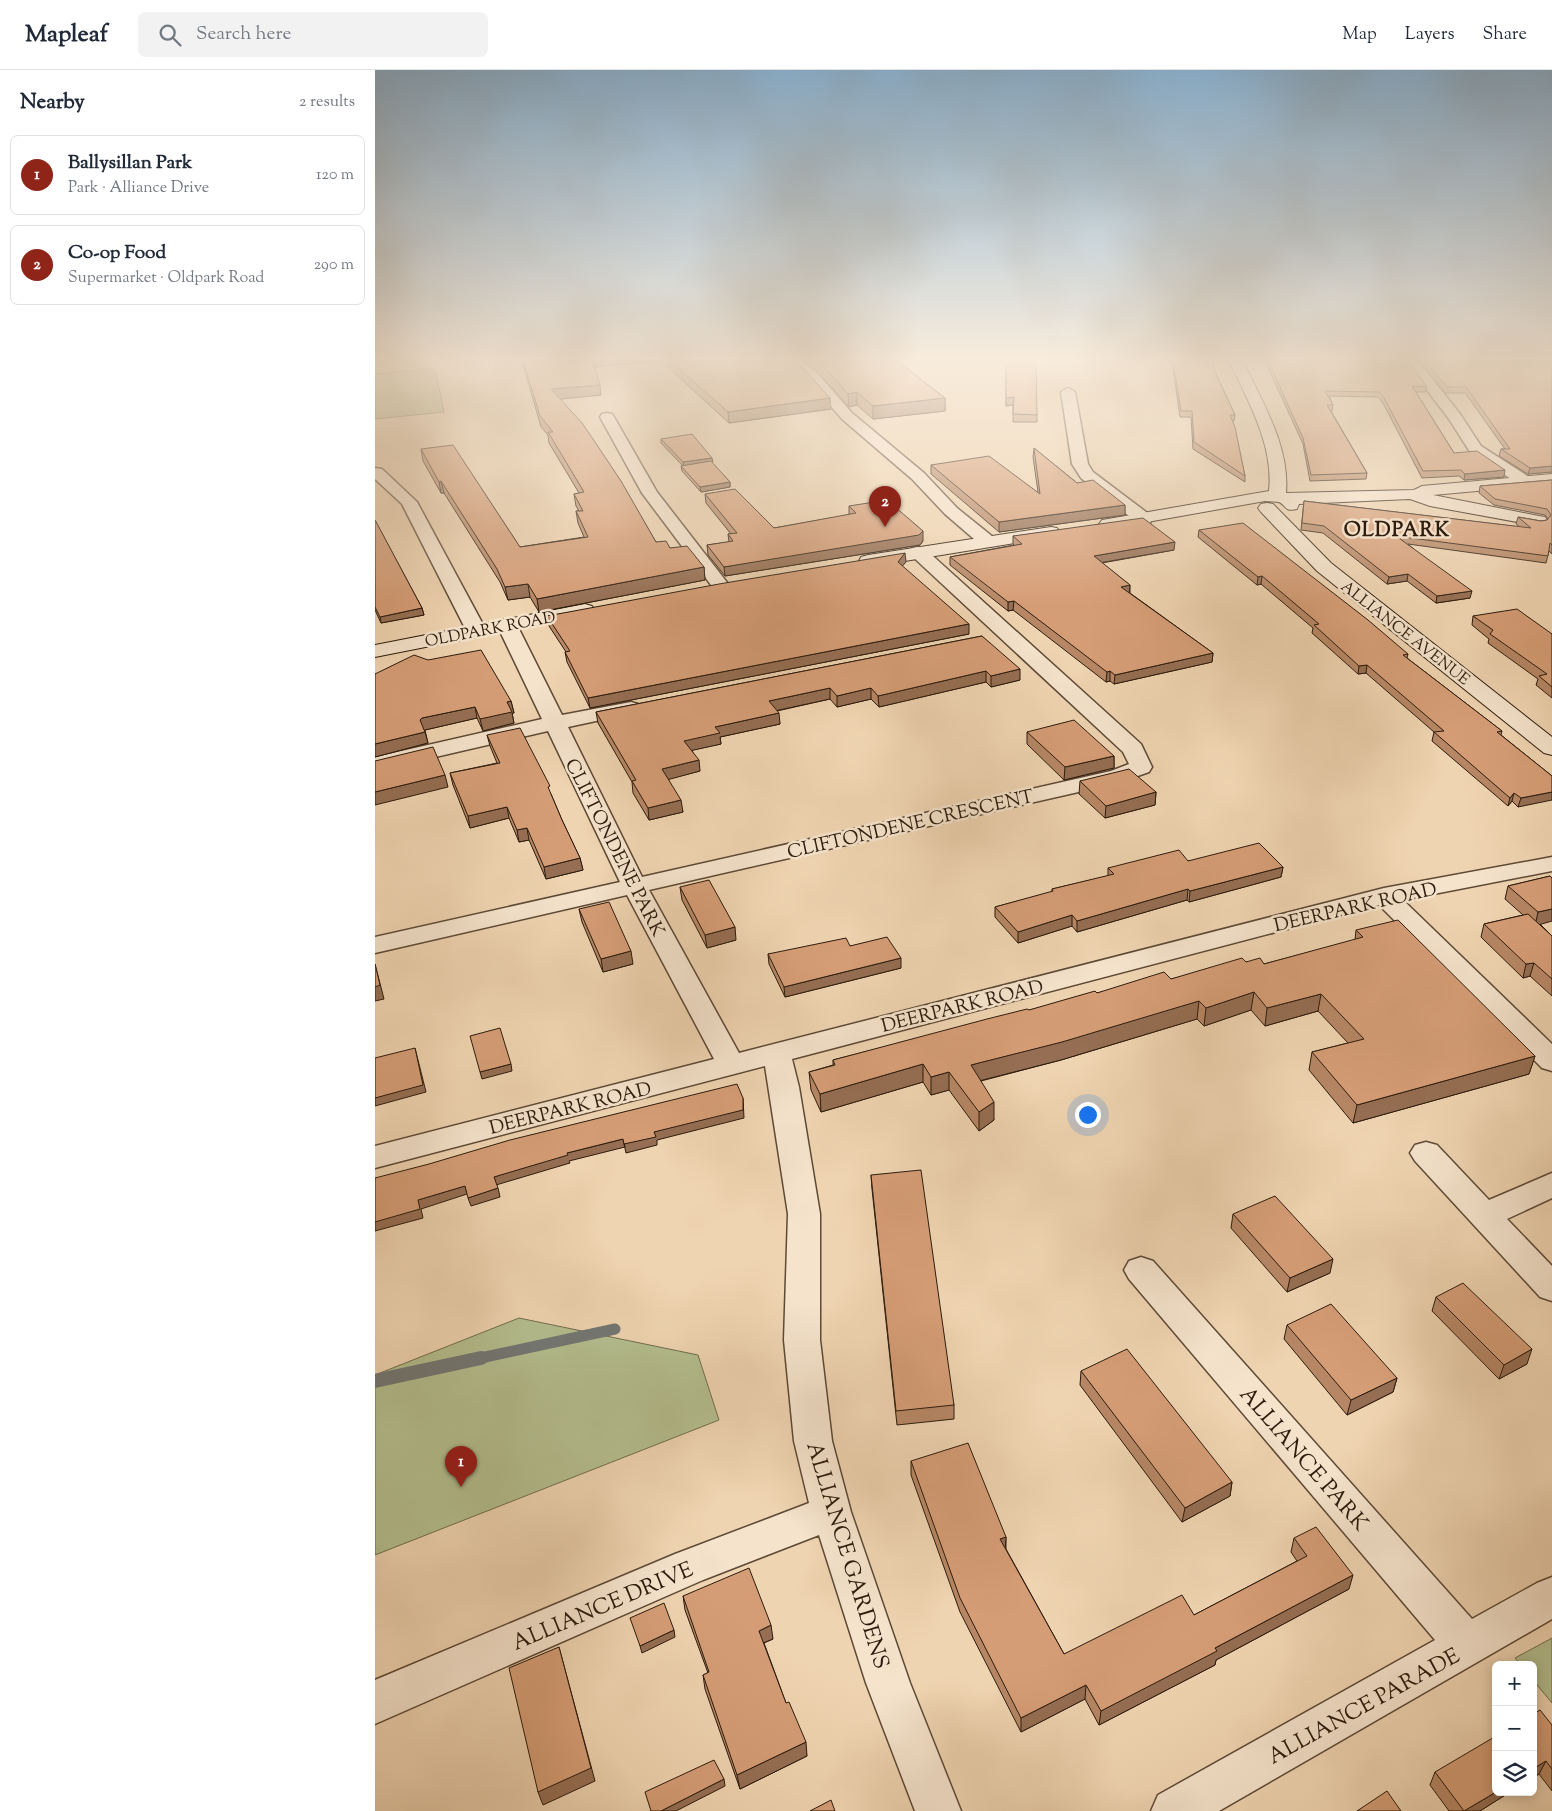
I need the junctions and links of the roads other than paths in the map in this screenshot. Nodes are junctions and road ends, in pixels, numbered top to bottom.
1 (621, 442) edge
2 (878, 442) edge
3 (1076, 442) edge
4 (1269, 442) edge
5 (1471, 442) edge
6 (377, 472) dead end
7 (1552, 479) edge
8 (1526, 482) junction
9 (1411, 500) junction
10 (1273, 502) junction
11 (1144, 519) junction
12 (1545, 522) edge
13 (1086, 527) edge
14 (1067, 529) edge
15 (987, 541) junction
16 (918, 552) junction
17 (852, 563) edge
18 (739, 582) edge
19 (721, 585) junction
20 (701, 588) edge
21 (604, 606) edge
22 (507, 625) junction
23 (476, 630) junction
24 (375, 650) edge
25 (648, 704) edge
26 (554, 723) junction
27 (1552, 748) edge
28 (375, 764) edge
29 (1552, 864) edge
30 (635, 887) junction
31 (1384, 896) junction
32 (375, 945) edge
33 (776, 1053) junction
34 (1552, 1061) edge
35 (732, 1066) junction
36 (1427, 1153) dead end
37 (375, 1157) edge
38 (1552, 1185) edge
39 (1484, 1216) junction
40 (1141, 1270) dead end
41 (1552, 1288) edge
42 (831, 1512) junction
43 (1552, 1597) edge
44 (1468, 1646) junction
45 (375, 1702) edge
46 (938, 1811) edge
47 (1173, 1811) edge

1 - 19 street
2 - 15 street
3 - 11 street
4 - 10 street
5 - 8 street
6 - 23 street
7 - 8 street
8 - 9 street
9 - 10 street
9 - 12 street
10 - 11 street
10 - 27 street, ALLIANCE AVENUE
11 - 13 street
14 - 15 street
15 - 16 street
16 - 17 street
16 - 30 street, CLIFTONDENE CRESCENT
18 - 19 street
19 - 20 street
21 - 22 street, OLDPARK ROAD
22 - 23 street, OLDPARK ROAD
22 - 26 street, CLIFTONDENE PARK
23 - 24 street, OLDPARK ROAD
25 - 26 street
26 - 28 street
26 - 30 street, CLIFTONDENE PARK
29 - 31 street, DEERPARK ROAD
30 - 32 street, CLIFTONDENE CRESCENT
30 - 35 street, CLIFTONDENE PARK
31 - 33 street, DEERPARK ROAD
31 - 34 street
33 - 35 street, DEERPARK ROAD
33 - 42 street, ALLIANCE GARDENS
35 - 37 street, DEERPARK ROAD
36 - 39 street
38 - 39 street
39 - 41 street
40 - 44 street, ALLIANCE PARK
42 - 45 street, ALLIANCE DRIVE
42 - 46 street, ALLIANCE GARDENS
43 - 44 street, ALLIANCE PARADE
44 - 47 street, ALLIANCE PARADE

